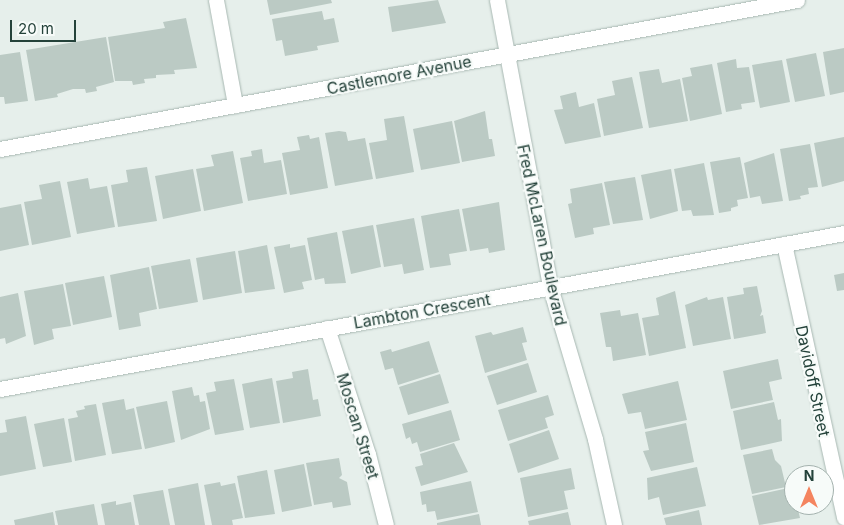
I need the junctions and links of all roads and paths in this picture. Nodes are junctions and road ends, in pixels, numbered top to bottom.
1 (216, 0) edge
2 (497, 0) edge
3 (798, 0) edge
4 (760, 3) edge
5 (507, 55) junction
6 (235, 105) junction
7 (0, 150) edge
8 (844, 232) edge
9 (784, 244) junction
10 (550, 288) junction
11 (327, 328) junction
12 (0, 389) edge
13 (844, 518) edge
14 (386, 525) edge
15 (614, 525) edge

1 - 6 street
2 - 5 street, Fred McLaren Boulevard
3 - 4 street, Castlemore Avenue
4 - 5 street, Castlemore Avenue
5 - 6 street, Castlemore Avenue
5 - 10 street, Fred McLaren Boulevard
6 - 7 street, Castlemore Avenue
8 - 9 street, Lambton Crescent
9 - 10 street, Lambton Crescent
9 - 13 street, Davidoff Street
10 - 11 street, Lambton Crescent
10 - 15 street, Fred McLaren Boulevard
11 - 12 street, Lambton Crescent
11 - 14 street, Moscan Street

